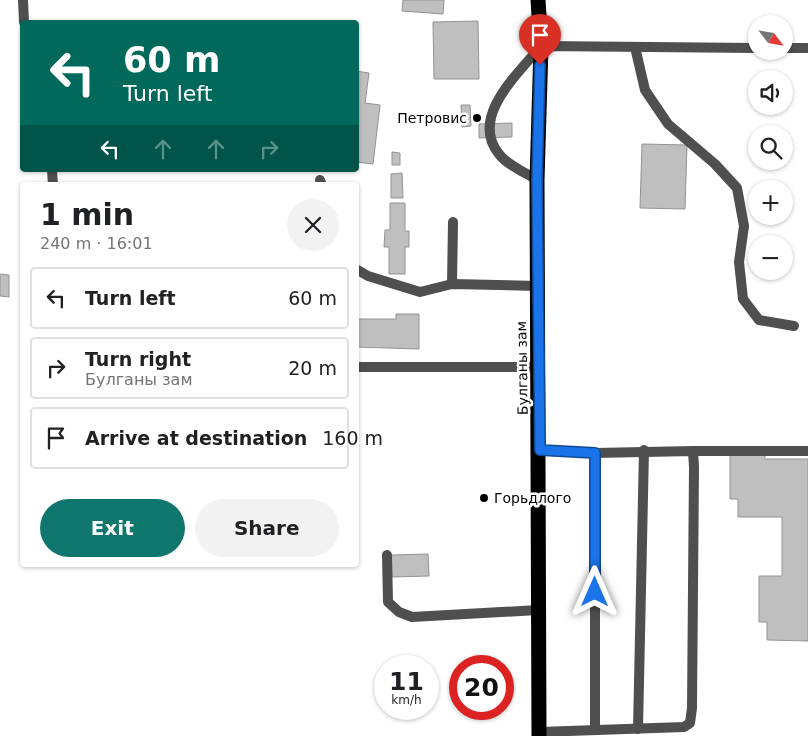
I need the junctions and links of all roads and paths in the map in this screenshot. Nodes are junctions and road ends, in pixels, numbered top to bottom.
1 (23, 0) edge
2 (538, 0) edge
3 (24, 20) edge
4 (541, 46) junction
5 (635, 47) junction
6 (748, 48) edge
7 (793, 48) edge
8 (808, 48) edge
9 (537, 180) junction
10 (453, 222) dead end
11 (359, 270) edge
12 (452, 284) junction
13 (538, 286) junction
14 (794, 326) dead end
15 (359, 367) edge
16 (538, 367) junction
17 (540, 450) junction
18 (644, 450) junction
19 (693, 451) junction
20 (808, 451) edge
21 (595, 453) junction
22 (387, 555) dead end
23 (538, 610) junction
24 (638, 729) junction
25 (595, 730) junction
26 (539, 734) edge

1 - 3 lane
2 - 4 highway, Булганы зам
4 - 5 lane
4 - 9 highway, Булганы зам
4 - 9 lane
5 - 6 lane
5 - 14 lane
7 - 8 lane
9 - 13 highway, Булганы зам
10 - 12 lane
11 - 12 lane
12 - 13 lane
13 - 16 highway, Булганы зам
15 - 16 lane
16 - 17 highway, Булганы зам
17 - 21 lane
17 - 23 highway, Булганы зам
18 - 19 lane
18 - 21 lane
18 - 24 lane
19 - 20 lane
19 - 24 lane
21 - 25 lane
22 - 23 lane
23 - 26 highway, Булганы зам
24 - 25 lane
25 - 26 lane

